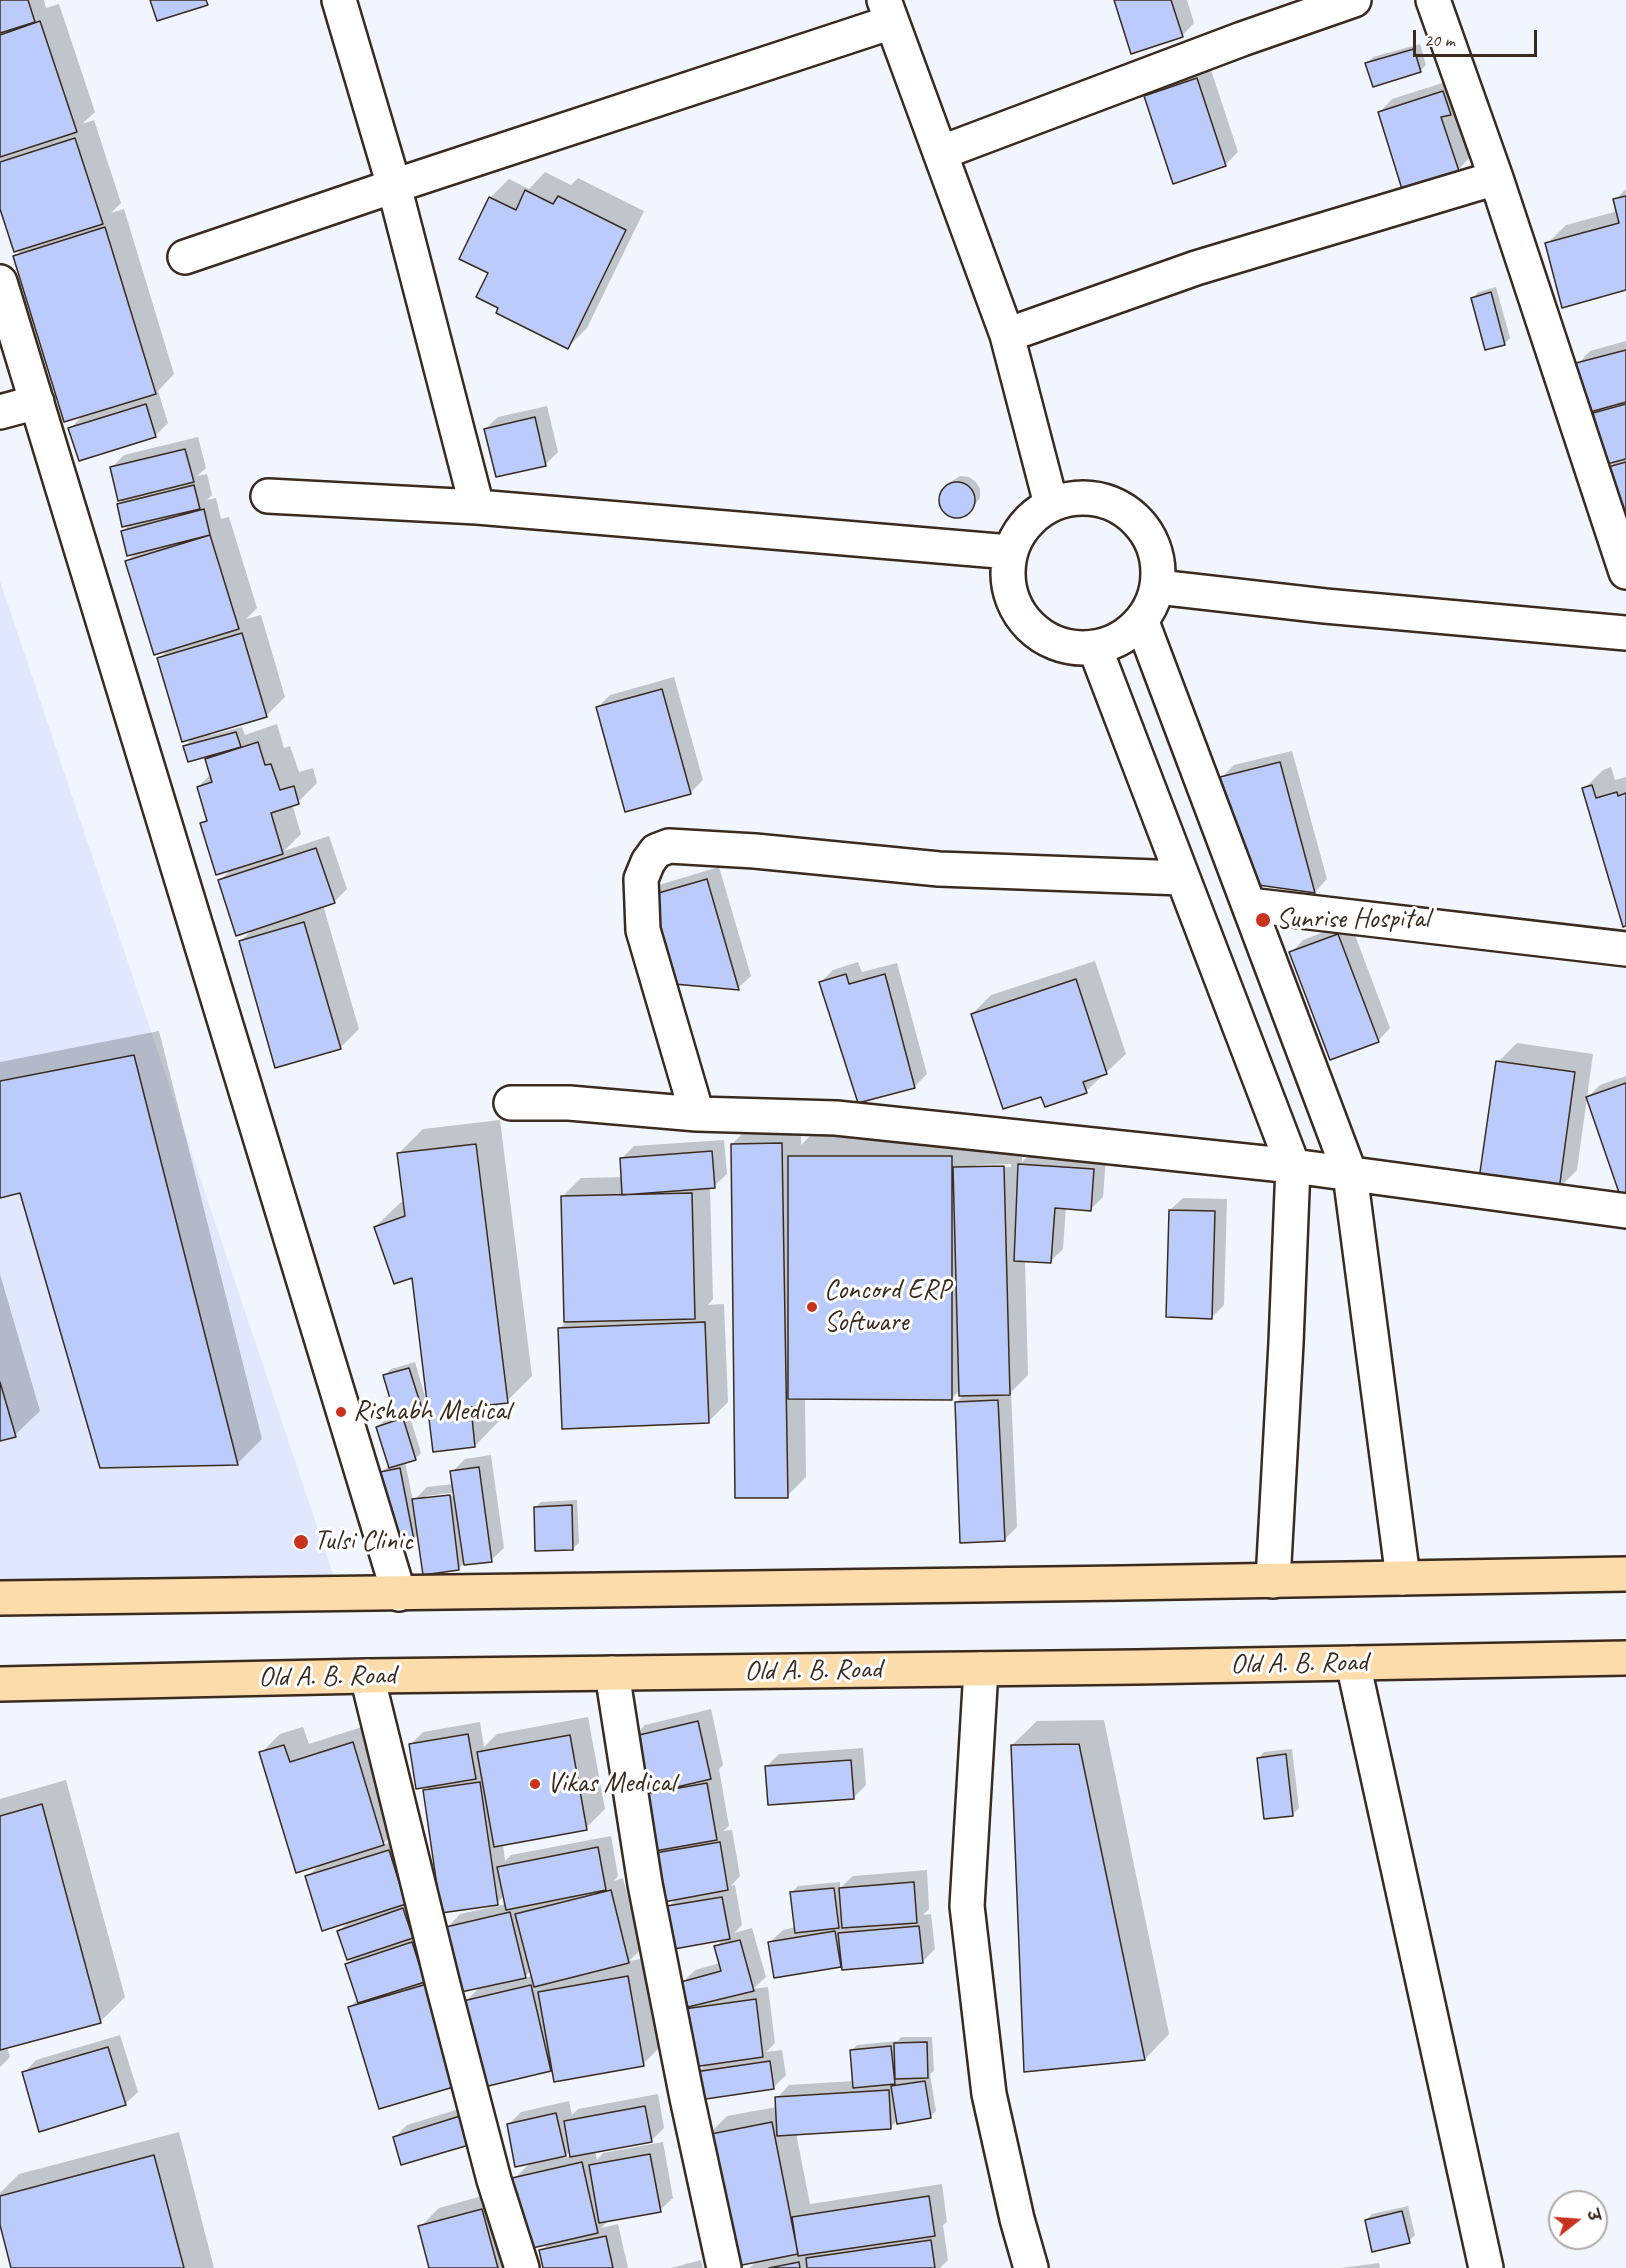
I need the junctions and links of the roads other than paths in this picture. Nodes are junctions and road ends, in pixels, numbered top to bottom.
1 (339, 0) edge
2 (1354, 0) edge
3 (1432, 0) edge
4 (888, 11) edge
5 (940, 153) junction
6 (1496, 178) junction
7 (394, 186) junction
8 (184, 257) dead end
9 (0, 282) edge
10 (1007, 335) junction
11 (37, 402) junction
12 (0, 412) edge
13 (267, 496) dead end
14 (1051, 504) junction
15 (477, 507) junction
16 (1010, 552) junction
17 (1626, 572) edge
18 (1158, 587) junction
19 (1142, 622) junction
20 (1626, 633) edge
21 (1095, 648) junction
22 (1182, 878) junction
23 (1249, 906) junction
24 (1626, 949) edge
25 (511, 1103) dead end
26 (697, 1114) junction
27 (1293, 1166) junction
28 (1350, 1174) junction
29 (1626, 1211) edge
30 (1626, 1574) edge
31 (1403, 1578) junction
32 (1273, 1581) junction
33 (399, 1594) junction
34 (0, 1598) edge
35 (1626, 1658) edge
36 (1353, 1663) junction
37 (981, 1669) junction
38 (612, 1673) junction
39 (367, 1676) junction
40 (0, 1684) edge
41 (522, 2268) edge
42 (724, 2268) edge
43 (1031, 2268) edge
44 (1486, 2268) edge

1 - 7 street
2 - 5 street
3 - 6 street
4 - 5 street
4 - 7 street
5 - 10 street
6 - 10 street
6 - 17 street
7 - 8 street
7 - 15 street
9 - 11 street
10 - 14 street
11 - 12 street
11 - 33 street
13 - 15 street
14 - 16 street
14 - 18 street
15 - 16 street
16 - 21 street
18 - 19 street
18 - 20 street
19 - 21 street
19 - 23 street
21 - 22 street
22 - 26 street
22 - 27 street
23 - 24 street
23 - 28 street
25 - 26 street
26 - 27 street
27 - 28 street
27 - 32 street
28 - 29 street
28 - 31 street
30 - 31 main road
31 - 32 main road
32 - 33 main road
33 - 34 main road
35 - 36 main road, Old A. B. Road
36 - 37 main road, Old A. B. Road
36 - 44 street
37 - 38 main road, Old A. B. Road
37 - 43 street
38 - 39 main road, Old A. B. Road
38 - 42 street
39 - 40 main road, Old A. B. Road
39 - 41 street

